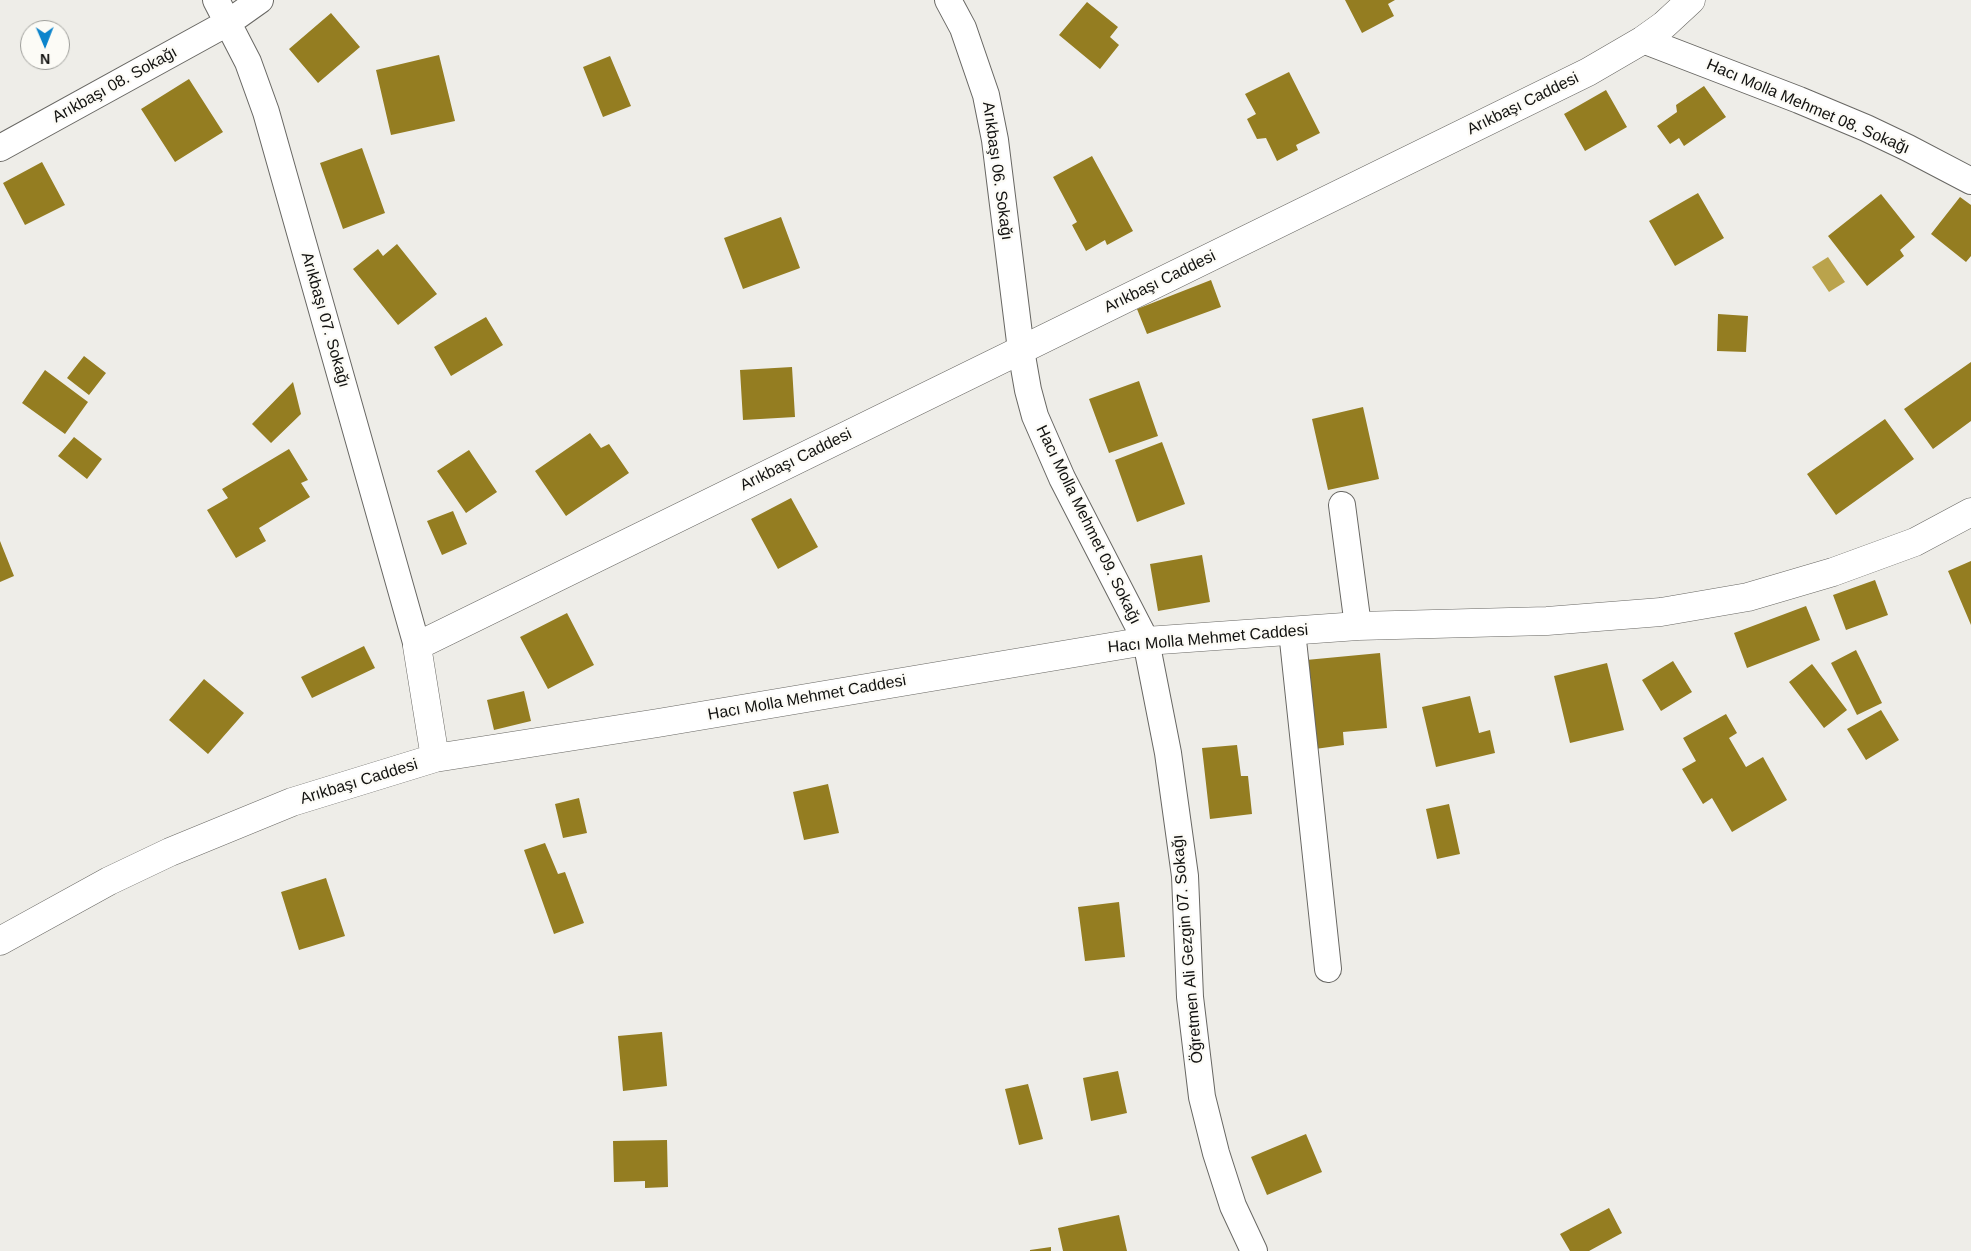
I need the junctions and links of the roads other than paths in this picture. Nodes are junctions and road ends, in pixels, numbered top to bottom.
1 (216, 0) edge
2 (260, 0) edge
3 (948, 0) edge
4 (1691, 0) edge
5 (229, 22) junction
6 (1643, 40) junction
7 (0, 148) edge
8 (1971, 181) edge
9 (1021, 350) junction
10 (1342, 505) dead end
11 (1971, 512) edge
12 (1358, 626) junction
13 (1292, 630) junction
14 (1146, 641) junction
15 (417, 646) junction
16 (435, 758) junction
17 (0, 941) edge
18 (1328, 969) dead end
19 (1254, 1251) edge

1 - 5 street, Arıkbaşı 07. Sokağı
2 - 5 street
3 - 9 street, Arıkbaşı 06. Sokağı
4 - 6 street, Arıkbaşı Caddesi
5 - 7 street, Arıkbaşı 08. Sokağı
5 - 15 street, Arıkbaşı 07. Sokağı
6 - 8 street, Hacı Molla Mehmet 08. Sokağı
6 - 9 street, Arıkbaşı Caddesi
9 - 14 street, Hacı Molla Mehmet 09. Sokağı
9 - 15 street, Arıkbaşı Caddesi
10 - 12 street
11 - 12 street, Hacı Molla Mehmet Caddesi
12 - 13 street, Hacı Molla Mehmet Caddesi
13 - 14 street, Hacı Molla Mehmet Caddesi
13 - 18 street
14 - 16 street, Hacı Molla Mehmet Caddesi
14 - 19 street, Öğretmen Ali Gezgin 07. Sokağı
15 - 16 street, Arıkbaşı Caddesi
16 - 17 street, Arıkbaşı Caddesi

